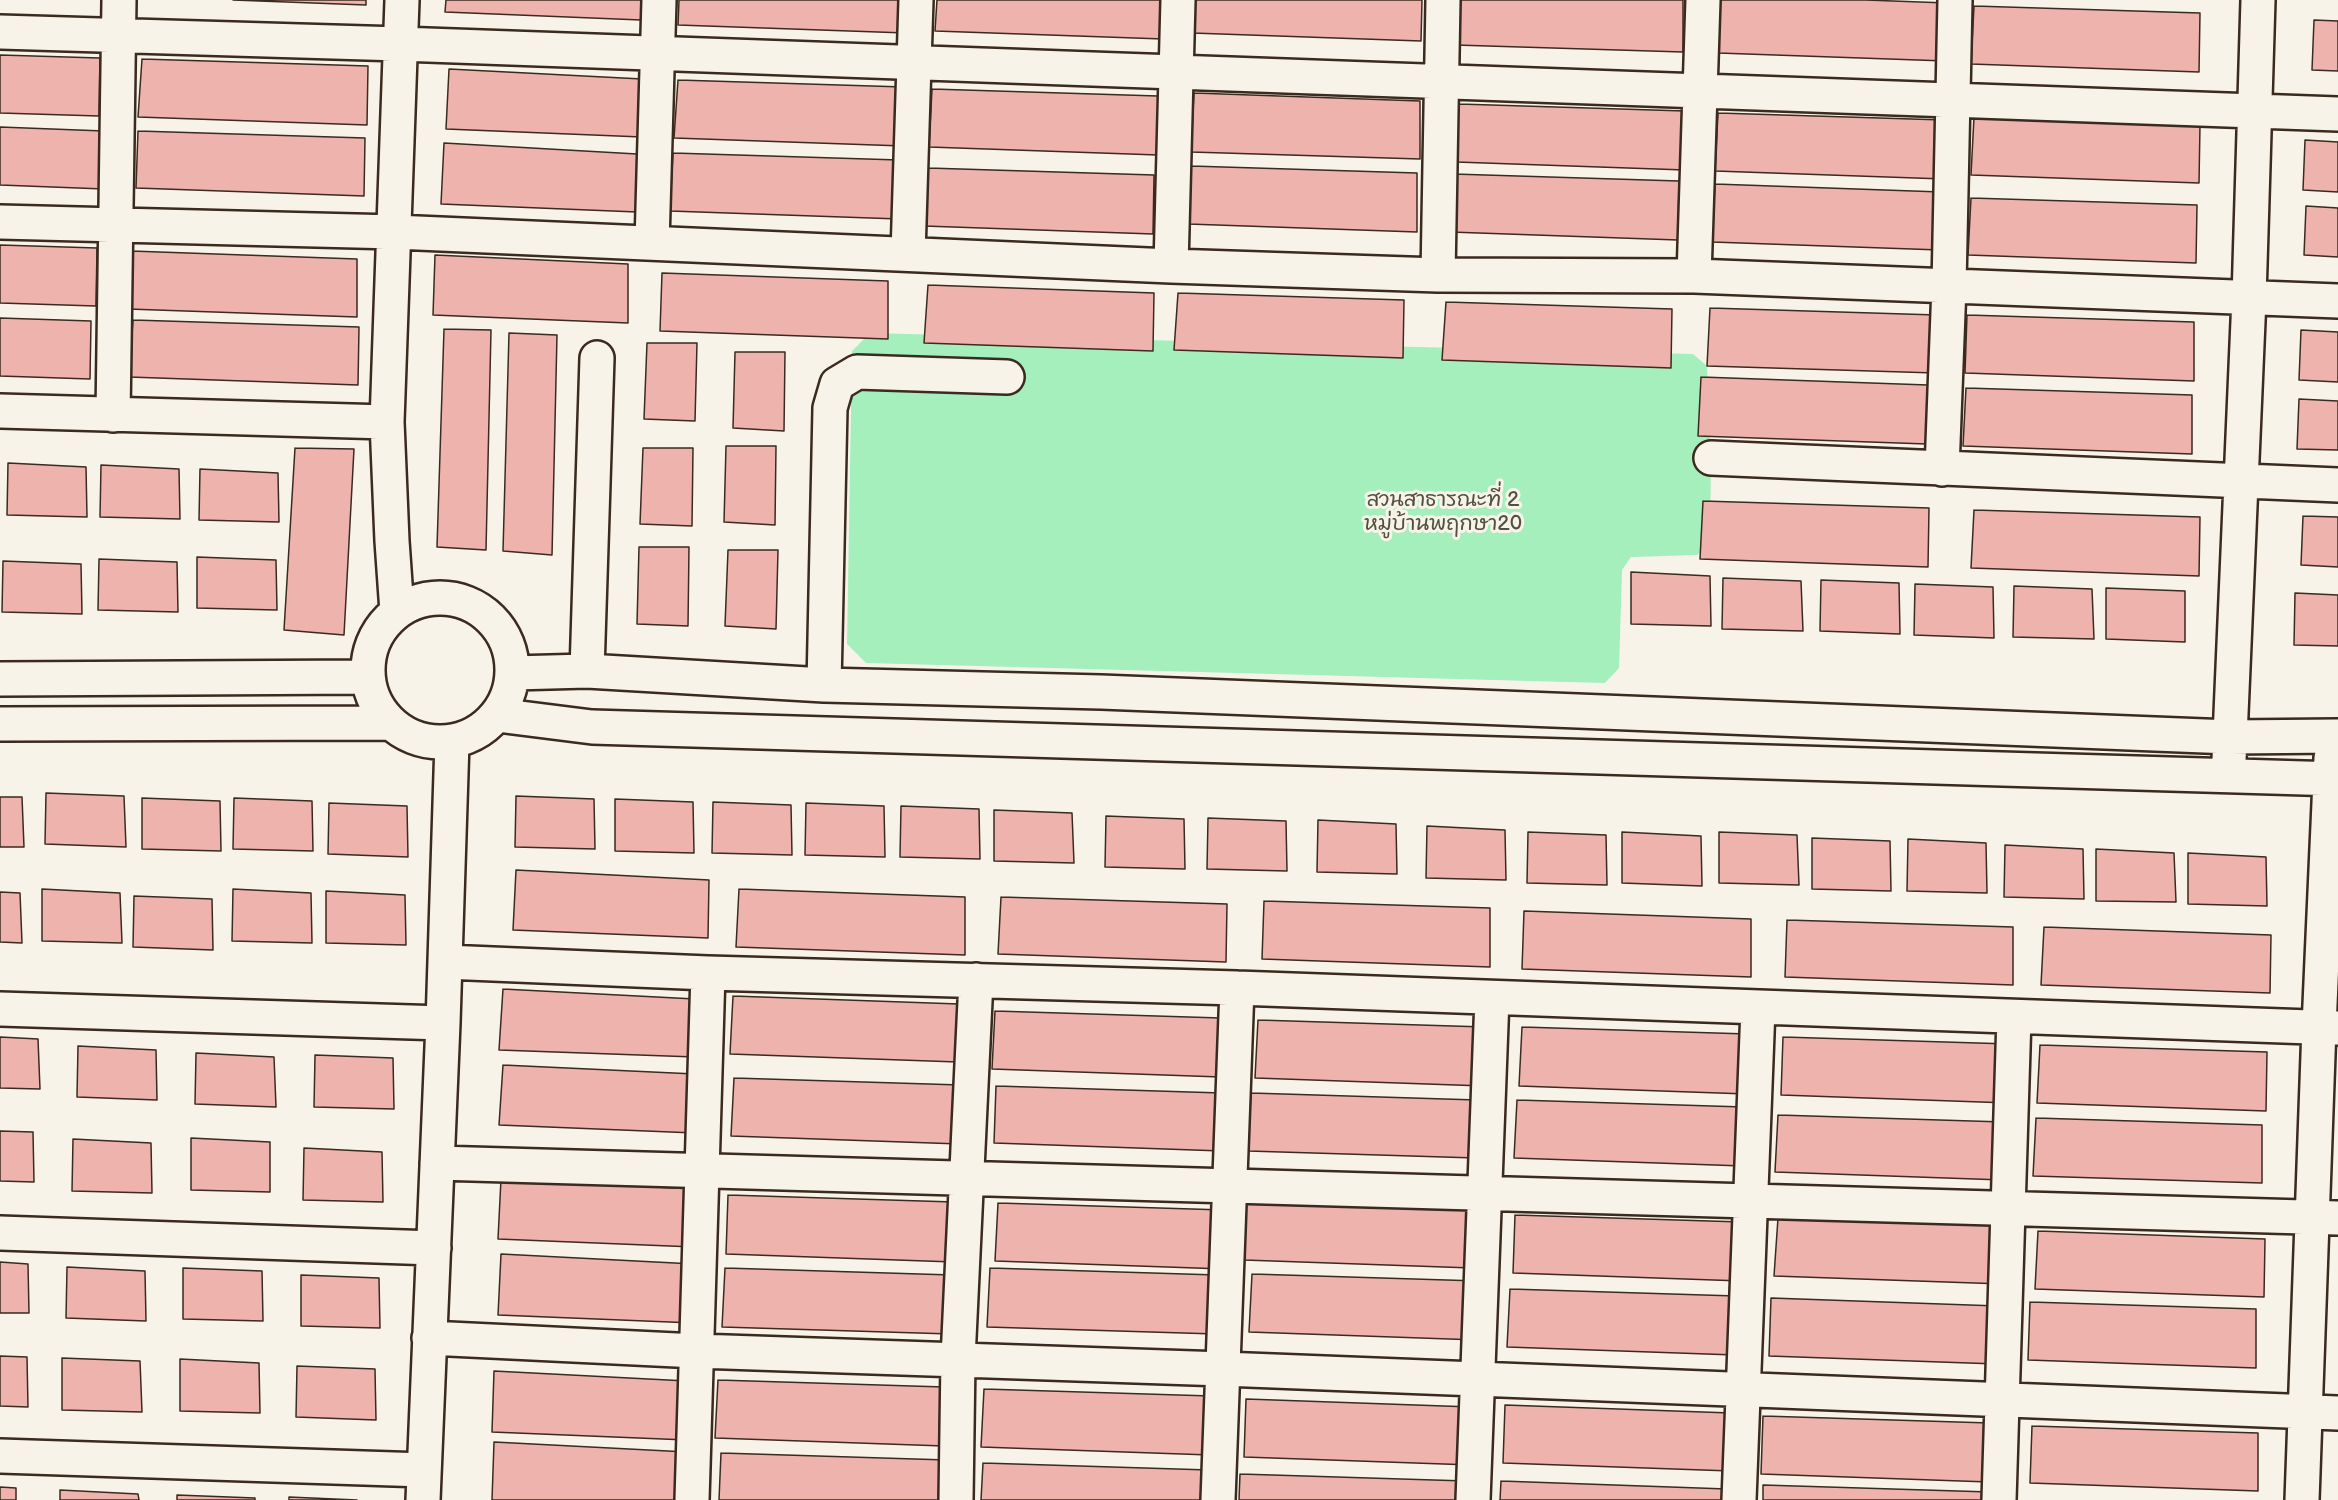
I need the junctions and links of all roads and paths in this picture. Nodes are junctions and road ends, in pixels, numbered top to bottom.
1 (119, 0) edge
2 (402, 0) edge
3 (659, 0) edge
4 (916, 0) edge
5 (1178, 0) edge
6 (1443, 0) edge
7 (1703, 0) edge
8 (1955, 0) edge
9 (2258, 0) edge
10 (0, 32) edge
11 (117, 35) junction
12 (400, 44) junction
13 (657, 54) junction
14 (913, 63) junction
15 (1176, 73) junction
16 (1440, 82) junction
17 (1701, 91) junction
18 (1954, 100) junction
19 (2255, 111) junction
20 (2338, 114) edge
21 (0, 222) edge
22 (117, 226) junction
23 (395, 232) junction
24 (652, 243) junction
25 (908, 254) junction
26 (1171, 266) junction
27 (1438, 275) junction
28 (1694, 276) junction
29 (1949, 286) junction
30 (2249, 298) junction
31 (2338, 301) edge
32 (597, 358) dead end
33 (1007, 377) dead end
34 (0, 411) edge
35 (113, 416) junction
36 (387, 422) junction
37 (1711, 458) dead end
38 (1942, 469) junction
39 (2242, 480) junction
40 (2338, 484) edge
41 (397, 612) junction
42 (586, 671) junction
43 (513, 673) junction
44 (367, 677) junction
45 (0, 679) edge
46 (824, 685) junction
47 (1101, 692) junction
48 (497, 716) junction
49 (390, 723) junction
50 (0, 724) edge
51 (2335, 736) edge
52 (2230, 737) junction
53 (452, 742) junction
54 (1101, 742) junction
55 (2229, 776) junction
56 (2334, 779) edge
57 (445, 962) junction
58 (708, 973) junction
59 (976, 980) junction
60 (1237, 988) junction
61 (1492, 998) junction
62 (1758, 1008) junction
63 (0, 1009) edge
64 (2014, 1017) junction
65 (443, 1023) junction
66 (2328, 1028) edge
67 (437, 1163) junction
68 (703, 1172) junction
69 (967, 1178) junction
70 (1230, 1185) junction
71 (1485, 1192) junction
72 (1751, 1200) junction
73 (2009, 1208) junction
74 (2325, 1217) edge
75 (0, 1233) edge
76 (434, 1248) junction
77 (429, 1338) junction
78 (697, 1351) junction
79 (958, 1359) junction
80 (1223, 1369) junction
81 (1478, 1378) junction
82 (1743, 1390) junction
83 (2003, 1399) junction
84 (2305, 1411) junction
85 (2338, 1413) edge
86 (0, 1456) edge
87 (424, 1485) edge
88 (692, 1500) edge
89 (957, 1500) edge
90 (1218, 1500) edge
91 (1473, 1500) edge
92 (1739, 1500) edge
93 (1999, 1500) edge
94 (2302, 1500) edge

1 - 11 street
2 - 12 street
3 - 13 street
4 - 14 street
5 - 15 street
6 - 16 street
7 - 17 street
8 - 18 street
9 - 19 street
10 - 11 street
11 - 12 street
11 - 22 street
12 - 13 street
12 - 23 street
13 - 14 street
13 - 24 street
14 - 15 street
14 - 25 street
15 - 16 street
15 - 26 street
16 - 17 street
16 - 27 street
17 - 18 street
17 - 28 street
18 - 19 street
18 - 29 street
19 - 20 street
19 - 30 street
21 - 22 street
22 - 23 street
22 - 35 street
23 - 24 street
23 - 36 street
24 - 25 street
25 - 26 street
26 - 27 street
27 - 28 street
28 - 29 street
29 - 30 street
29 - 38 street
30 - 31 street
30 - 39 street
32 - 42 street
33 - 46 street
34 - 35 street
35 - 36 street
36 - 41 street
37 - 38 street
38 - 39 street
39 - 40 street
39 - 52 street
41 - 43 street
41 - 44 street
42 - 43 street
42 - 46 street
43 - 48 street
44 - 45 street
44 - 49 street
46 - 47 street
47 - 52 street
47 - 54 street
48 - 53 street
48 - 54 street
49 - 50 street
49 - 53 street
51 - 52 street
51 - 56 street
52 - 55 street
53 - 57 street
54 - 55 street
55 - 56 street
56 - 66 street
57 - 58 street
57 - 65 street
58 - 59 street
58 - 68 street
59 - 60 street
59 - 69 street
60 - 61 street
60 - 70 street
61 - 62 street
61 - 71 street
62 - 64 street
62 - 72 street
63 - 65 street
64 - 66 street
64 - 73 street
65 - 67 street
66 - 74 street
67 - 68 street
67 - 76 street
68 - 69 street
68 - 78 street
69 - 70 street
69 - 79 street
70 - 71 street
70 - 80 street
71 - 72 street
71 - 81 street
72 - 73 street
72 - 82 street
73 - 74 street
73 - 83 street
74 - 84 street
75 - 76 street
76 - 77 street
77 - 78 street
77 - 87 street
78 - 79 street
78 - 88 street
79 - 80 street
79 - 89 street
80 - 81 street
80 - 90 street
81 - 82 street
81 - 91 street
82 - 83 street
82 - 92 street
83 - 84 street
83 - 93 street
84 - 85 street
84 - 94 street
86 - 87 street

